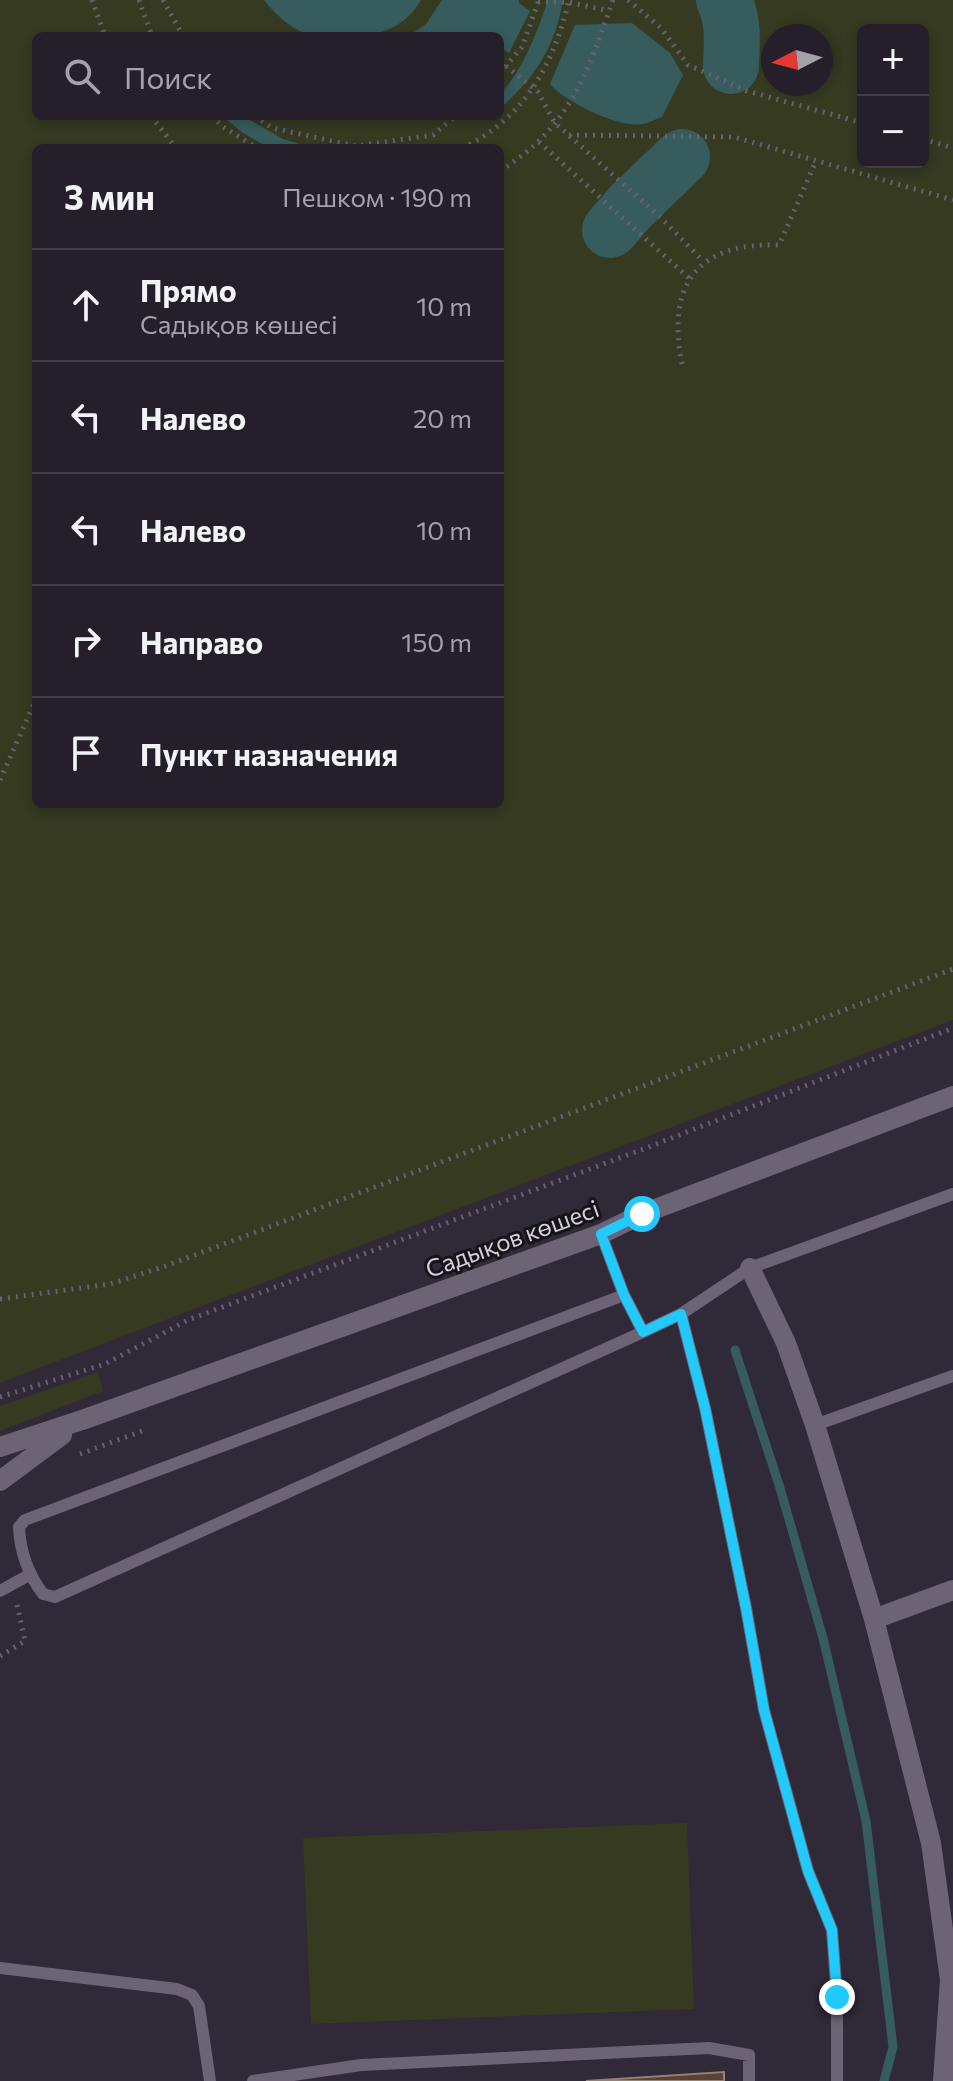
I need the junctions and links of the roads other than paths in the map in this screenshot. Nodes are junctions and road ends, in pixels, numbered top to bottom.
1 (953, 1096) edge
2 (953, 1194) edge
3 (601, 1234) junction
4 (750, 1268) junction
5 (624, 1295) junction
6 (681, 1314) junction
7 (643, 1332) junction
8 (953, 1376) edge
9 (85, 1419) junction
10 (815, 1425) junction
11 (4, 1448) edge
12 (0, 1481) edge
13 (29, 1575) junction
14 (953, 1590) edge
15 (0, 1591) edge
16 (874, 1619) junction
17 (0, 1968) edge
18 (952, 1980) edge
19 (210, 2081) edge
20 (253, 2081) edge
21 (749, 2081) edge
22 (837, 2081) edge
23 (943, 2081) edge

1 - 3 street, Садықов көшесі
2 - 4 lane
3 - 5 lane
3 - 9 street, Садықов көшесі
4 - 6 lane
4 - 10 street
5 - 7 lane
5 - 13 lane
6 - 7 lane
6 - 22 lane
7 - 13 lane
8 - 10 lane
9 - 11 street
9 - 12 street
10 - 16 street
13 - 15 lane
14 - 16 street
16 - 18 street
17 - 19 lane
18 - 23 street
20 - 21 lane

